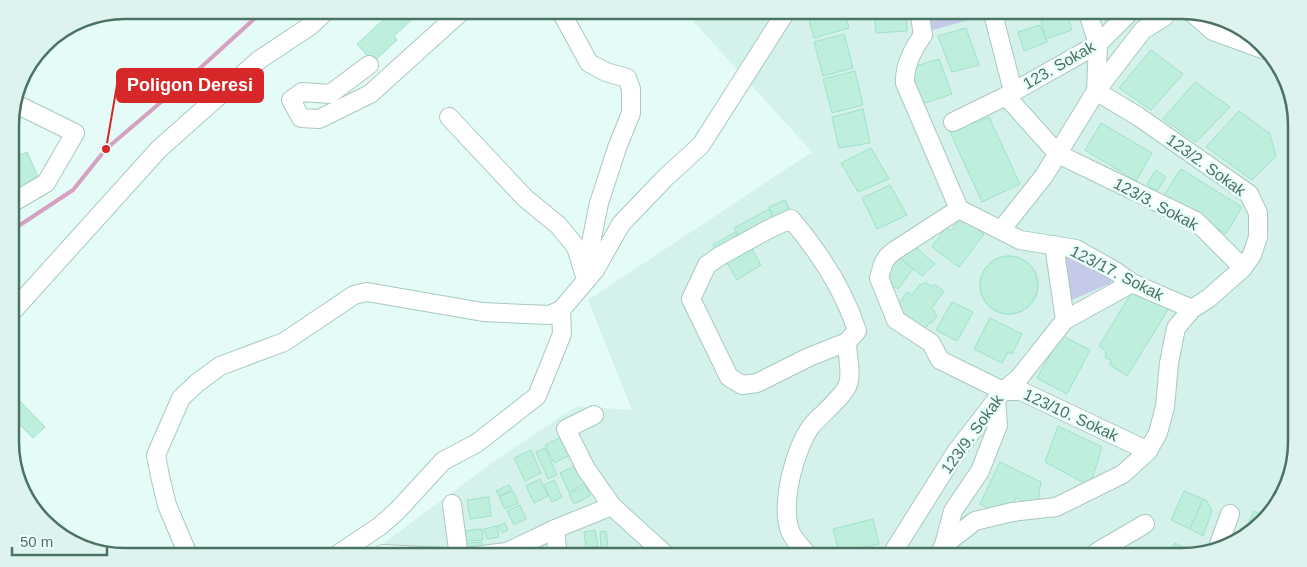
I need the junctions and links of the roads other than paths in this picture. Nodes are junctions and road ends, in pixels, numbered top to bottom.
1 (317, 19) edge
2 (453, 19) edge
3 (565, 19) edge
4 (781, 19) edge
5 (920, 19) edge
6 (994, 19) edge
7 (1090, 19) edge
8 (1123, 19) edge
9 (1161, 19) edge
10 (1201, 21) edge
11 (1098, 44) junction
12 (1252, 45) edge
13 (369, 65) dead end
14 (1096, 92) junction
15 (1009, 94) junction
16 (21, 106) edge
17 (449, 117) dead end
18 (953, 122) dead end
19 (1058, 154) junction
20 (19, 199) edge
21 (959, 209) junction
22 (1001, 230) junction
23 (1054, 245) junction
24 (1244, 268) junction
25 (591, 275) junction
26 (1132, 284) junction
27 (19, 304) edge
28 (1192, 309) junction
29 (561, 310) junction
30 (1065, 320) junction
31 (847, 342) junction
32 (999, 395) junction
33 (594, 415) dead end
34 (1148, 452) junction
35 (452, 504) dead end
36 (612, 506) junction
37 (1230, 514) dead end
38 (1145, 524) dead end
39 (555, 529) junction
40 (1220, 541) edge
41 (184, 548) edge
42 (347, 548) edge
43 (457, 548) edge
44 (515, 548) edge
45 (557, 548) edge
46 (658, 548) edge
47 (803, 548) edge
48 (896, 548) edge
49 (942, 548) edge
50 (944, 548) edge
51 (1104, 548) edge

1 - 27 street
2 - 13 street
3 - 25 street
4 - 25 street
5 - 21 street
6 - 15 street
7 - 11 street
8 - 11 street, 123. Sokak
9 - 14 street
10 - 12 street
11 - 14 street
11 - 15 street, 123. Sokak
14 - 19 street
14 - 24 street, 123/2. Sokak
15 - 18 street, 123. Sokak
15 - 19 street
16 - 20 street
17 - 25 street
19 - 22 street
19 - 24 street, 123/3. Sokak
21 - 22 street, 123/17. Sokak
21 - 32 street, 123/10. Sokak
22 - 23 street, 123/17. Sokak
23 - 26 street, 123/17. Sokak
23 - 30 street
24 - 28 street
25 - 29 street
26 - 28 street, 123/17. Sokak
26 - 30 street, 123/9. Sokak
28 - 34 street
29 - 41 street
29 - 42 street
30 - 32 street, 123/9. Sokak
31 - 31 street
31 - 47 street
32 - 34 street, 123/10. Sokak
32 - 48 street, 123/9. Sokak
32 - 49 street
33 - 36 street
34 - 50 street
35 - 43 street
36 - 39 street
36 - 46 street
37 - 40 street
38 - 51 street
39 - 44 street
39 - 45 street

